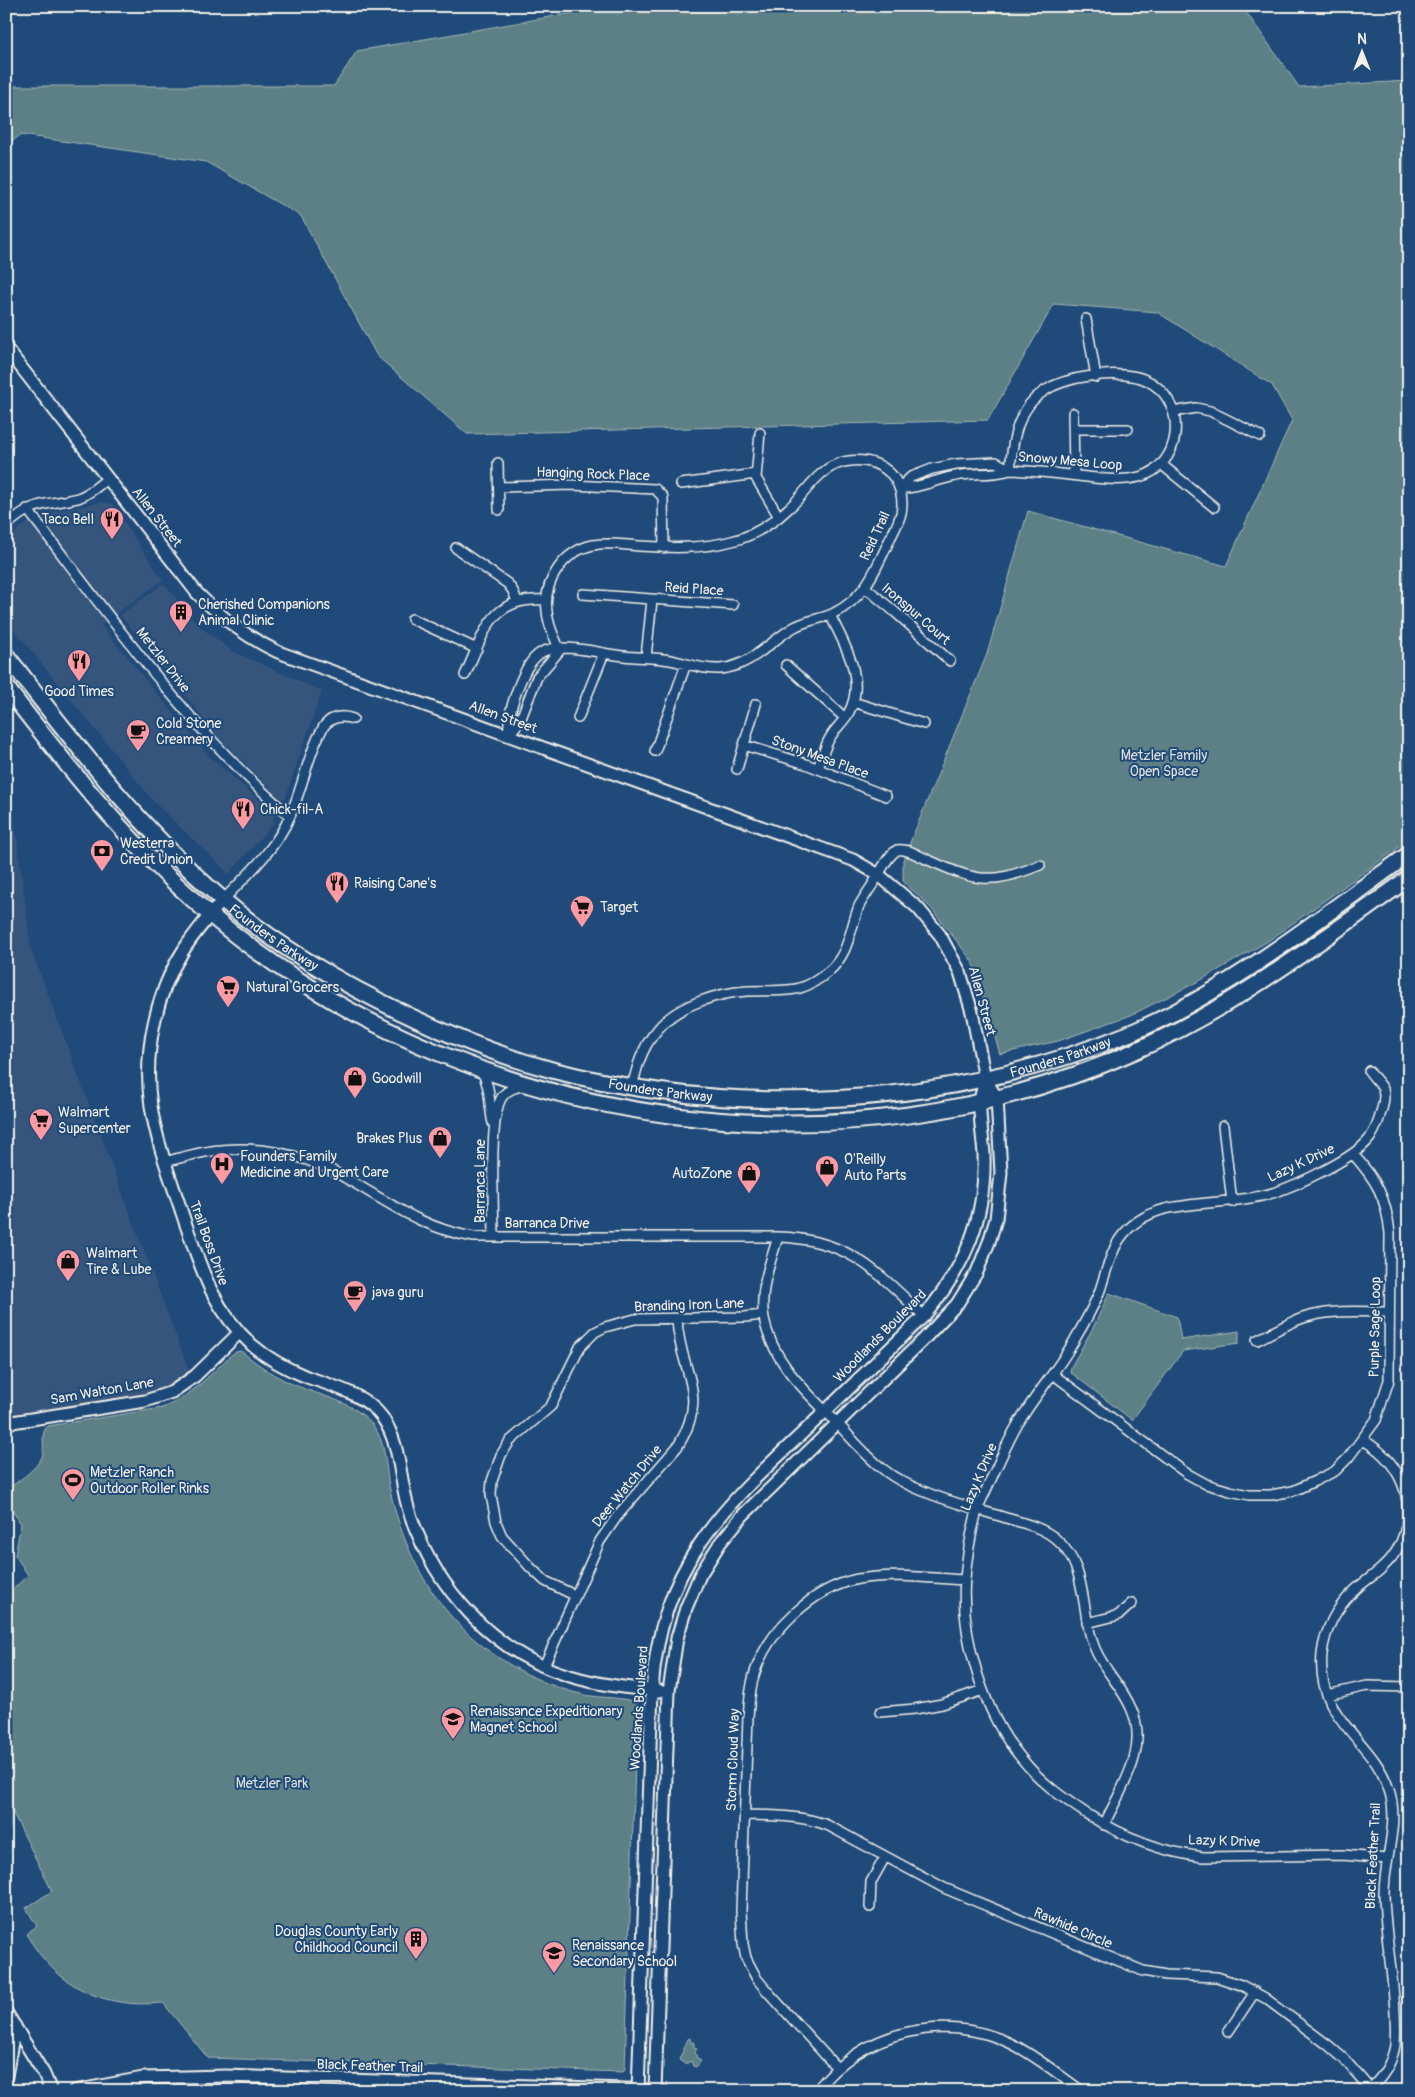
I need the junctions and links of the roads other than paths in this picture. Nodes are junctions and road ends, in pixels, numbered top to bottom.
1 (1086, 319) dead end
2 (6, 348) edge
3 (1096, 377) junction
4 (1173, 412) junction
5 (1073, 413) dead end
6 (1128, 428) dead end
7 (1074, 429) junction
8 (760, 433) dead end
9 (1260, 436) dead end
10 (498, 463) dead end
11 (1161, 464) junction
12 (1010, 470) junction
13 (756, 474) junction
14 (1074, 475) junction
15 (108, 478) junction
16 (681, 484) dead end
17 (499, 487) junction
18 (899, 488) junction
19 (1214, 507) dead end
20 (27, 509) junction
21 (500, 510) dead end
22 (779, 517) junction
23 (6, 526) edge
24 (456, 548) dead end
25 (664, 548) junction
26 (864, 587) junction
27 (583, 594) dead end
28 (546, 600) junction
29 (652, 600) junction
30 (517, 601) junction
31 (733, 605) dead end
32 (830, 615) junction
33 (412, 618) dead end
34 (477, 649) junction
35 (560, 650) junction
36 (604, 653) junction
37 (6, 655) edge
38 (646, 657) junction
39 (950, 661) dead end
40 (686, 664) junction
41 (786, 665) dead end
42 (465, 675) dead end
43 (6, 687) edge
44 (853, 702) junction
45 (756, 704) dead end
46 (578, 718) dead end
47 (845, 718) junction
48 (353, 719) dead end
49 (924, 724) dead end
50 (509, 735) junction
51 (744, 745) junction
52 (655, 751) dead end
53 (818, 768) junction
54 (737, 769) dead end
55 (886, 796) dead end
56 (290, 816) junction
57 (1409, 854) edge
58 (1040, 865) dead end
59 (879, 875) junction
60 (1409, 878) edge
61 (223, 900) junction
62 (210, 915) junction
63 (481, 1070) junction
64 (1369, 1071) dead end
65 (985, 1079) junction
66 (526, 1085) junction
67 (631, 1087) junction
68 (576, 1098) junction
69 (997, 1098) junction
70 (980, 1102) junction
71 (494, 1125) junction
72 (1223, 1126) dead end
73 (1354, 1154) junction
74 (165, 1162) junction
75 (1232, 1202) junction
76 (494, 1237) junction
77 (778, 1237) junction
78 (958, 1270) junction
79 (957, 1304) junction
80 (1389, 1312) junction
81 (763, 1315) junction
82 (924, 1316) junction
83 (677, 1319) junction
84 (239, 1333) junction
85 (1257, 1340) dead end
86 (1054, 1375) junction
87 (825, 1412) junction
88 (6, 1423) edge
89 (837, 1424) junction
90 (1363, 1440) junction
91 (978, 1509) junction
92 (964, 1580) junction
93 (574, 1594) junction
94 (1132, 1603) dead end
95 (1087, 1623) junction
96 (544, 1666) junction
97 (1409, 1687) edge
98 (652, 1690) junction
99 (983, 1690) junction
100 (669, 1691) junction
101 (1327, 1695) junction
102 (880, 1712) dead end
103 (746, 1815) junction
104 (1104, 1825) junction
105 (885, 1857) junction
106 (1386, 1858) junction
107 (870, 1907) dead end
108 (1255, 1992) junction
109 (6, 2012) edge
110 (15, 2026) junction
111 (1228, 2032) dead end
112 (836, 2067) junction
113 (6, 2076) edge
114 (371, 2086) edge
115 (638, 2090) edge
116 (655, 2090) edge
117 (1370, 2090) edge
118 (51, 2091) edge
119 (74, 2091) edge
120 (666, 2091) edge
121 (816, 2091) edge
122 (1082, 2091) edge

1 - 3 street
2 - 15 street, Allen Street
3 - 4 street, Snowy Mesa Loop
3 - 12 street, Snowy Mesa Loop
4 - 9 street
4 - 11 street, Snowy Mesa Loop
5 - 7 street
6 - 7 street
7 - 14 street
8 - 13 street
10 - 17 street
11 - 14 street, Snowy Mesa Loop
11 - 19 street
12 - 14 street, Snowy Mesa Loop
12 - 18 street, Snowy Mesa Loop
13 - 16 street
13 - 22 street
15 - 20 street
15 - 50 street, Allen Street
17 - 21 street
17 - 25 street, Hanging Rock Place
18 - 22 street
18 - 26 street, Reid Trail
20 - 23 street
20 - 56 street, Metzler Drive
22 - 25 street
24 - 30 street
25 - 28 street
26 - 32 street, Reid Trail
26 - 39 street, Ironspur Court
27 - 29 street, Reid Place
28 - 30 street
28 - 35 street
29 - 31 street, Reid Place
29 - 38 street, Reid Place
30 - 34 street
32 - 40 street, Reid Trail
32 - 44 street
33 - 34 street
34 - 42 street
35 - 36 street, Reid Trail
35 - 50 street
35 - 50 street, Reid Trail
36 - 38 street, Reid Trail
36 - 46 street
37 - 61 highway, Founders Parkway
38 - 40 street, Reid Trail
40 - 52 street
41 - 47 street
43 - 62 highway, Founders Parkway
44 - 47 street
44 - 49 street
45 - 51 street
47 - 53 street
48 - 56 street, Trail Boss Drive
50 - 59 street, Allen Street
51 - 53 street, Stony Mesa Place
51 - 54 street
53 - 55 street, Stony Mesa Place
56 - 61 street, Trail Boss Drive
57 - 65 highway, Founders Parkway
58 - 59 street
59 - 65 street, Allen Street
59 - 67 street
60 - 69 highway, Founders Parkway
61 - 62 street, Trail Boss Drive
61 - 67 highway, Founders Parkway
62 - 63 highway, Founders Parkway
62 - 74 street, Trail Boss Drive
63 - 66 highway, Founders Parkway
63 - 71 street, Barranca Lane
64 - 73 street, Lazy K Drive
65 - 67 highway, Founders Parkway
65 - 69 street, Woodlands Boulevard
65 - 70 street, Woodlands Boulevard
66 - 68 highway, Founders Parkway
66 - 71 street, Barranca Lane
67 - 68 highway
68 - 70 highway, Founders Parkway
69 - 70 highway, Founders Parkway
69 - 79 street, Woodlands Boulevard
70 - 78 street, Woodlands Boulevard
71 - 76 street, Barranca Lane
72 - 75 street
73 - 75 street, Lazy K Drive
73 - 80 street, Purple Sage Loop
74 - 76 street, Barranca Drive
74 - 84 street, Trail Boss Drive
75 - 86 street, Lazy K Drive
76 - 77 street, Barranca Drive
77 - 81 street
77 - 82 street, Barranca Drive
78 - 79 street
78 - 82 street, Woodlands Boulevard
79 - 89 street, Woodlands Boulevard
80 - 85 street
80 - 90 street, Purple Sage Loop
81 - 83 street, Branding Iron Lane
81 - 87 street
82 - 87 street, Woodlands Boulevard
83 - 93 street, Deer Watch Drive
83 - 93 street, Branding Iron Lane
84 - 88 street, Sam Walton Lane
84 - 96 street, Trail Boss Drive
86 - 90 street, Purple Sage Loop
86 - 91 street, Lazy K Drive
87 - 89 street
87 - 98 street, Woodlands Boulevard
89 - 91 street
89 - 100 street, Woodlands Boulevard
90 - 101 street, Black Feather Trail
91 - 92 street, Lazy K Drive
91 - 95 street
92 - 99 street, Lazy K Drive
92 - 103 street, Storm Cloud Way
93 - 96 street, Deer Watch Drive
94 - 95 street
95 - 104 street
96 - 98 street, Trail Boss Drive
97 - 101 street
98 - 100 street, Trail Boss Drive
98 - 115 street, Woodlands Boulevard
99 - 102 street
99 - 104 street, Lazy K Drive
100 - 116 street, Woodlands Boulevard
101 - 106 street, Black Feather Trail
103 - 105 street, Rawhide Circle
103 - 112 street, Storm Cloud Way
104 - 106 street, Lazy K Drive
105 - 107 street
105 - 108 street, Rawhide Circle
106 - 117 street, Black Feather Trail
108 - 111 street
108 - 117 street, Rawhide Circle
109 - 110 street
110 - 113 street
110 - 118 street
112 - 121 street
112 - 122 street
114 - 115 street, Black Feather Trail
114 - 119 street, Black Feather Trail
115 - 116 street, Black Feather Trail
116 - 120 street, Black Feather Trail

